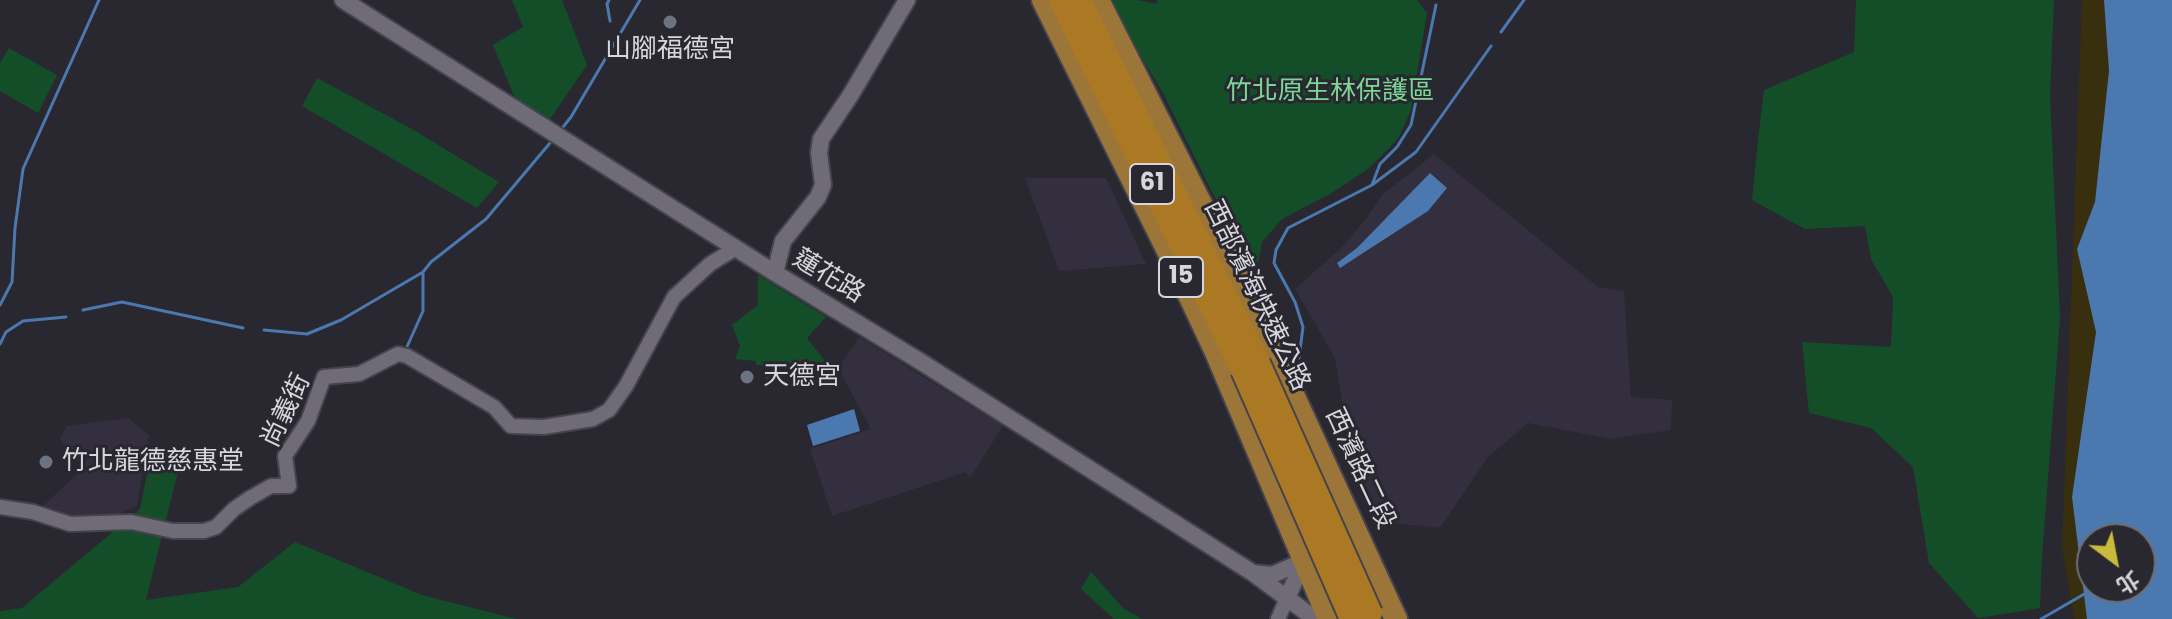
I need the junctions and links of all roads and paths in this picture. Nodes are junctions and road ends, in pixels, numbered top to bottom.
1 (343, 0) edge
2 (907, 0) edge
3 (1043, 0) edge
4 (1060, 0) edge
5 (1080, 0) edge
6 (1098, 0) edge
7 (736, 248) junction
8 (775, 273) junction
9 (1250, 366) junction
10 (0, 507) edge
11 (1358, 534) junction
12 (1304, 561) junction
13 (1253, 573) junction
14 (1287, 598) junction
15 (1365, 617) edge
16 (1278, 619) edge
17 (1315, 619) edge
18 (1329, 619) edge
19 (1396, 619) edge

1 - 7 street, 蓮花路
2 - 8 street
3 - 12 main road, 15
4 - 9 highway, 西部濱海快速公路 / 61
5 - 9 highway, 西部濱海快速公路 / 61
6 - 11 main road, 西濱路二段 / 15
7 - 8 street, 蓮花路
7 - 10 street, 尚義街
8 - 13 street, 蓮花路
9 - 15 highway, 西部濱海快速公路 / 61, bridge
11 - 12 street
11 - 19 main road, 西濱路二段 / 15
12 - 13 street
12 - 14 street
12 - 18 main road, 15
13 - 14 street, 蓮花路
14 - 16 street
14 - 17 street, 蓮花路

